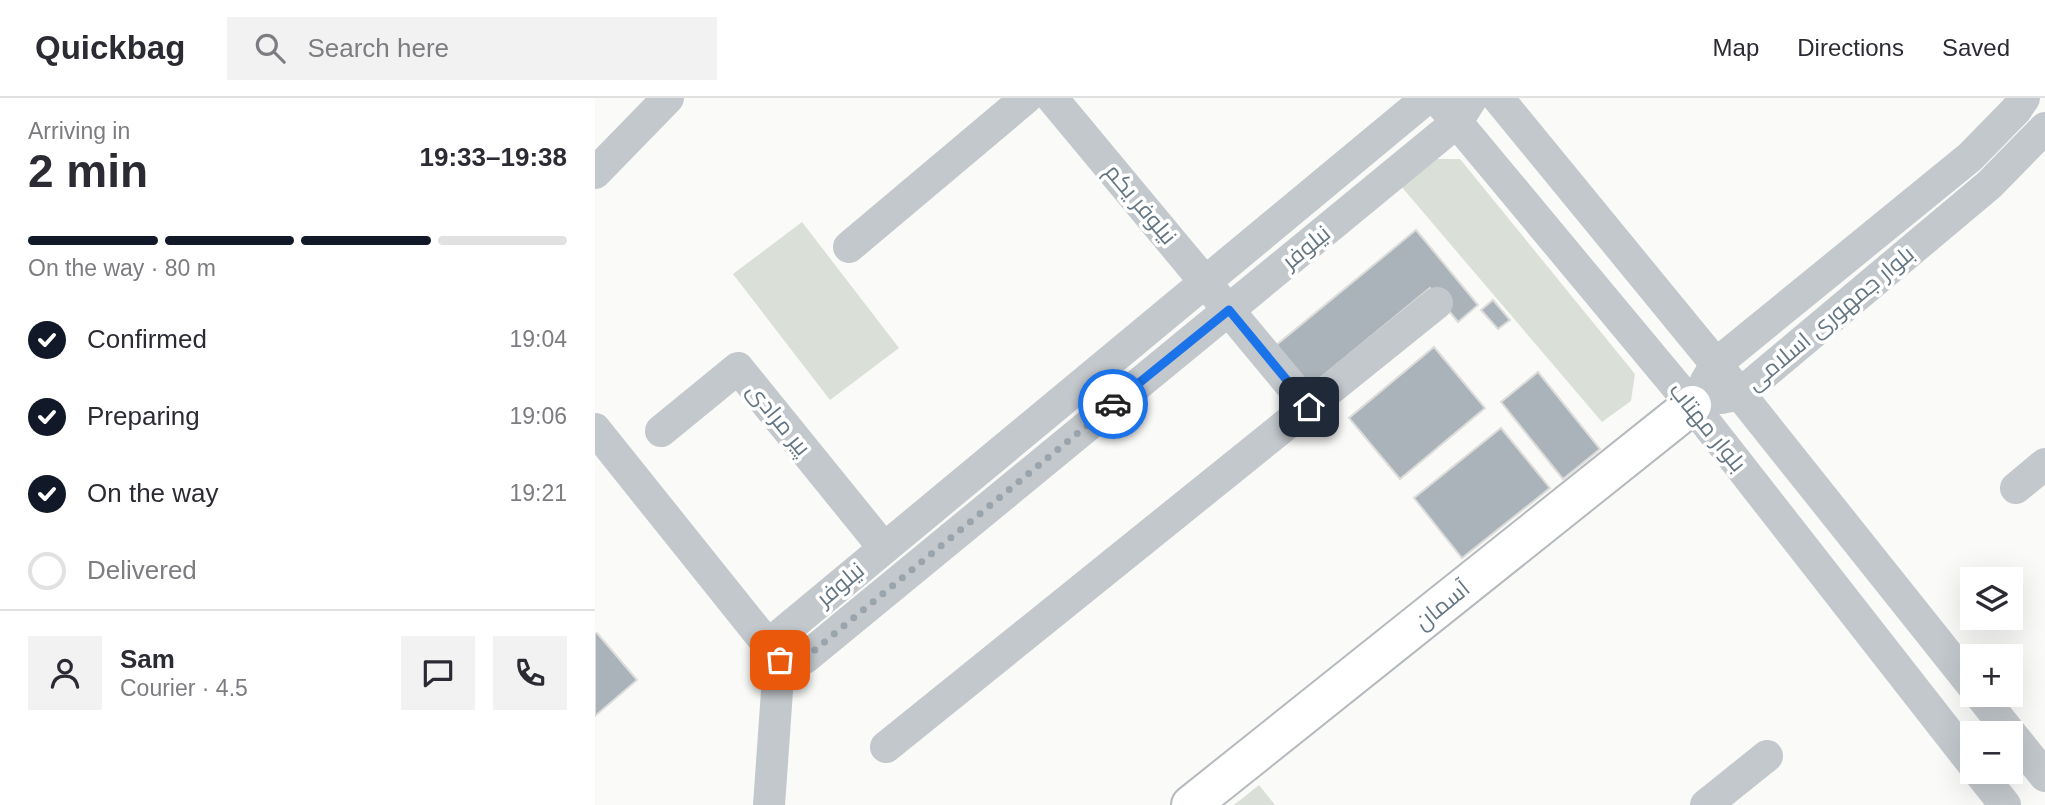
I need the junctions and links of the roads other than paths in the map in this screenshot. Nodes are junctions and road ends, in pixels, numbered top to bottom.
1 (668, 98) edge
2 (1026, 98) edge
3 (1052, 98) edge
4 (1427, 98) edge
5 (1436, 98) edge
6 (1498, 98) edge
7 (2024, 98) edge
8 (1464, 111) edge
9 (2045, 128) edge
10 (595, 173) edge
11 (849, 247) dead end
12 (1205, 282) junction
13 (1437, 303) dead end
14 (1229, 310) junction
15 (1716, 364) junction
16 (1739, 394) junction
17 (1692, 405) junction
18 (1309, 407) junction
19 (595, 429) edge
20 (661, 431) dead end
21 (2045, 464) edge
22 (2016, 488) dead end
23 (883, 547) junction
24 (780, 660) junction
25 (1960, 670) edge
26 (1990, 707) edge
27 (886, 747) dead end
28 (1960, 748) edge
29 (1767, 756) dead end
30 (2045, 776) edge
31 (1988, 784) edge
32 (769, 805) edge
33 (1191, 805) edge
34 (1706, 805) edge
35 (2005, 805) edge

1 - 10 street
2 - 11 street
3 - 12 street, نیلوفر یکم
4 - 12 street, نیلوفر
5 - 8 street, بلوار مهتاب
6 - 15 street, بلوار مهتاب
7 - 15 street, بلوار جمهوری اسلامی
8 - 14 street, نیلوفر
8 - 17 street, بلوار مهتاب
9 - 16 street, بلوار جمهوری اسلامی
12 - 14 street, نیلوفر یکم
12 - 23 street, نیلوفر
13 - 18 street
14 - 18 street, نیلوفر یکم
14 - 24 street, نیلوفر
15 - 16 street, بلوار مهتاب
15 - 17 street, بلوار جمهوری اسلامی
16 - 17 street, بلوار جمهوری اسلامی
16 - 25 street, بلوار مهتاب
17 - 28 street, بلوار مهتاب
17 - 33 main road, آسمان
18 - 27 street
19 - 24 street
20 - 23 street, پیر مرادی
21 - 22 street
23 - 24 street, نیلوفر
24 - 32 street
26 - 30 street
29 - 34 street
31 - 35 street

